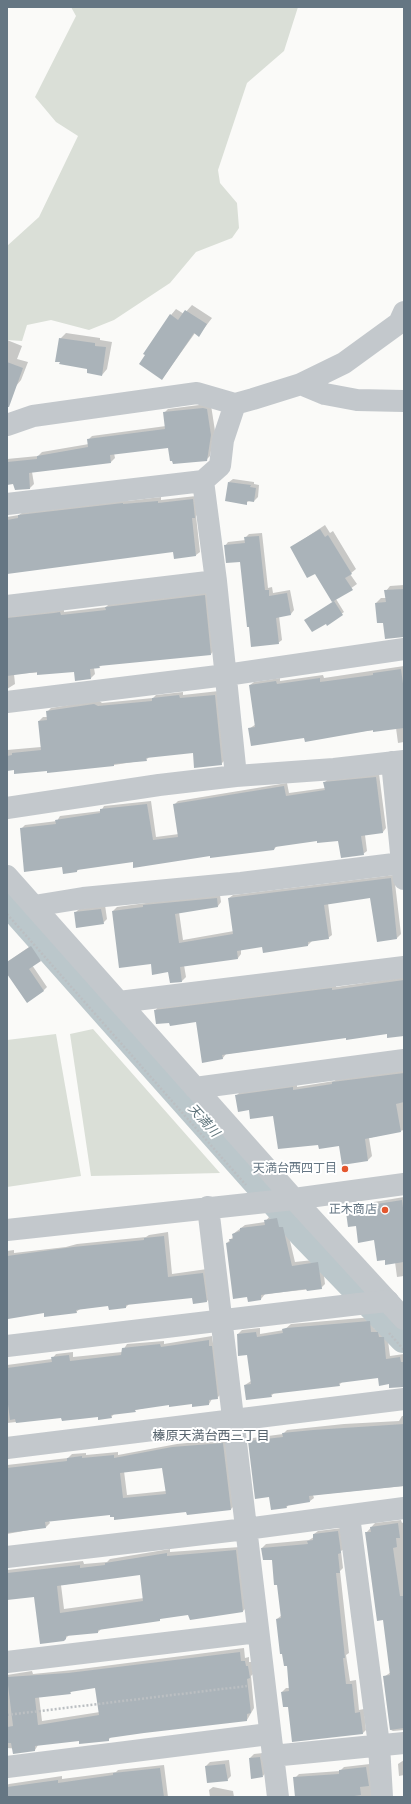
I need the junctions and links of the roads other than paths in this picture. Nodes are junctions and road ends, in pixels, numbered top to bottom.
1 (404, 312) edge
2 (301, 384) junction
3 (404, 401) edge
4 (235, 404) junction
5 (7, 425) edge
6 (203, 481) junction
7 (7, 504) edge
8 (216, 581) junction
9 (7, 606) edge
10 (404, 650) edge
11 (226, 675) junction
12 (7, 702) edge
13 (398, 762) edge
14 (236, 776) junction
15 (7, 808) edge
16 (403, 871) edge
17 (7, 876) edge
18 (34, 906) junction
19 (404, 967) edge
20 (119, 1002) junction
21 (404, 1060) edge
22 (195, 1088) junction
23 (404, 1184) edge
24 (294, 1198) junction
25 (208, 1207) junction
26 (7, 1230) edge
27 (396, 1300) edge
28 (404, 1319) edge
29 (222, 1320) junction
30 (7, 1346) edge
31 (404, 1399) edge
32 (233, 1420) junction
33 (7, 1448) edge
34 (404, 1508) edge
35 (348, 1516) junction
36 (246, 1529) junction
37 (7, 1557) edge
38 (258, 1632) junction
39 (7, 1662) edge
40 (269, 1734) junction
41 (404, 1743) edge
42 (379, 1745) junction
43 (272, 1756) junction
44 (7, 1768) edge
45 (278, 1797) edge
46 (382, 1797) edge

1 - 2 street
2 - 3 street
2 - 4 street
4 - 5 street
4 - 6 street
6 - 7 street
6 - 8 street
8 - 9 street
8 - 11 street
10 - 11 street
11 - 12 street
11 - 14 street
13 - 14 street
13 - 16 street
14 - 15 street
16 - 18 street
17 - 18 street
18 - 20 street
19 - 20 street
20 - 22 street
21 - 22 street
22 - 24 street
23 - 24 street
24 - 25 street
24 - 27 street
25 - 26 street
25 - 29 street
27 - 28 street
27 - 29 street, bridge
29 - 30 street
29 - 32 street
31 - 32 street
32 - 33 street
32 - 36 street
34 - 35 street
35 - 36 street
35 - 42 street
36 - 37 street
36 - 38 street
38 - 39 street
38 - 40 street
40 - 43 street
40 - 44 street
41 - 42 street
42 - 43 street
42 - 46 street
43 - 45 street

